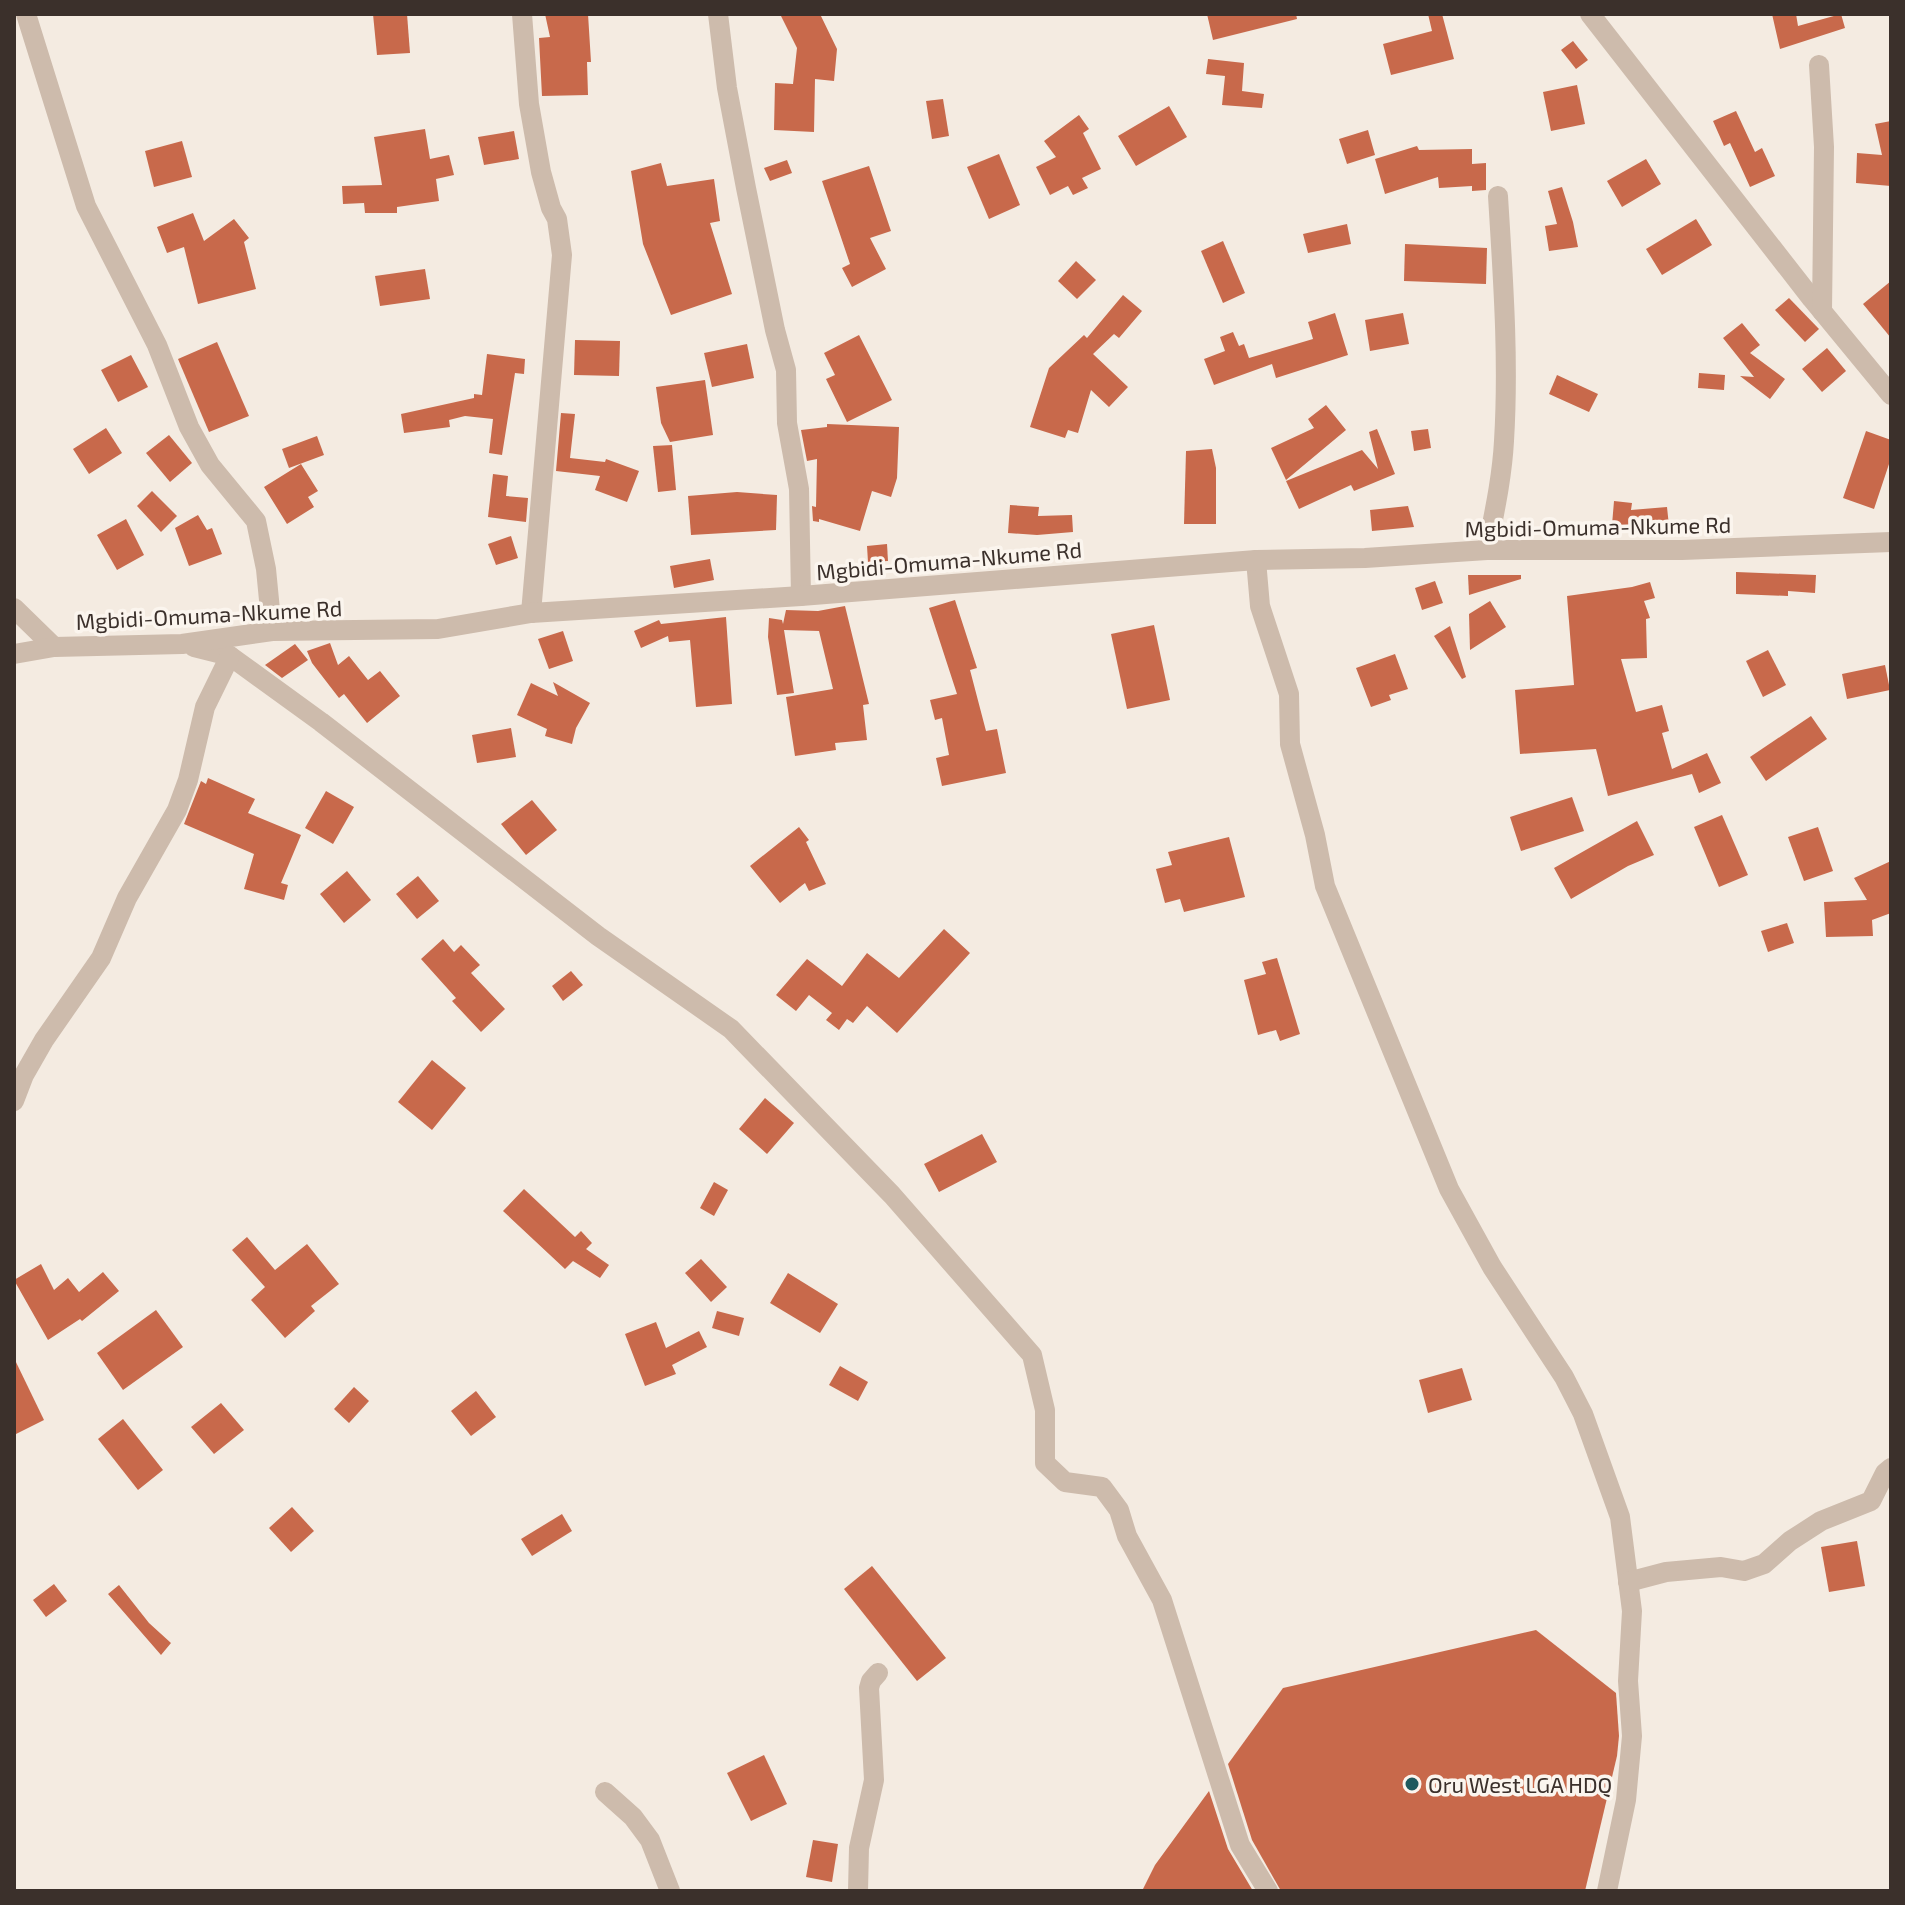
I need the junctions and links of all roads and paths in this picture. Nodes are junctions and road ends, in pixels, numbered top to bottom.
1 (26, 14) edge
2 (522, 14) edge
3 (718, 14) edge
4 (1590, 14) edge
5 (1819, 65) dead end
6 (1498, 196) dead end
7 (1822, 311) junction
8 (1891, 395) edge
9 (1891, 542) edge
10 (1487, 550) junction
11 (1256, 560) junction
12 (801, 596) junction
13 (14, 608) edge
14 (531, 613) junction
15 (272, 631) junction
16 (182, 644) junction
17 (54, 647) junction
18 (14, 654) edge
19 (230, 656) junction
20 (14, 1101) edge
21 (1891, 1468) edge
22 (1628, 1582) junction
23 (878, 1673) dead end
24 (605, 1792) dead end
25 (670, 1891) edge
26 (858, 1891) edge
27 (1268, 1891) edge
28 (1607, 1891) edge

1 - 15 street
2 - 14 street
3 - 12 street
4 - 7 street
5 - 7 street
6 - 10 street
7 - 8 street
9 - 10 street, Mgbidi-Omuma-Nkume Rd
10 - 11 street, Mgbidi-Omuma-Nkume Rd
11 - 12 street, Mgbidi-Omuma-Nkume Rd
11 - 22 street
12 - 14 street, Mgbidi-Omuma-Nkume Rd
13 - 17 street
14 - 15 street, Mgbidi-Omuma-Nkume Rd
15 - 16 street, Mgbidi-Omuma-Nkume Rd
16 - 17 street, Mgbidi-Omuma-Nkume Rd
16 - 19 street
17 - 18 street, Mgbidi-Omuma-Nkume Rd
19 - 20 street
19 - 27 street
21 - 22 street
22 - 28 street
23 - 26 street
24 - 25 street

